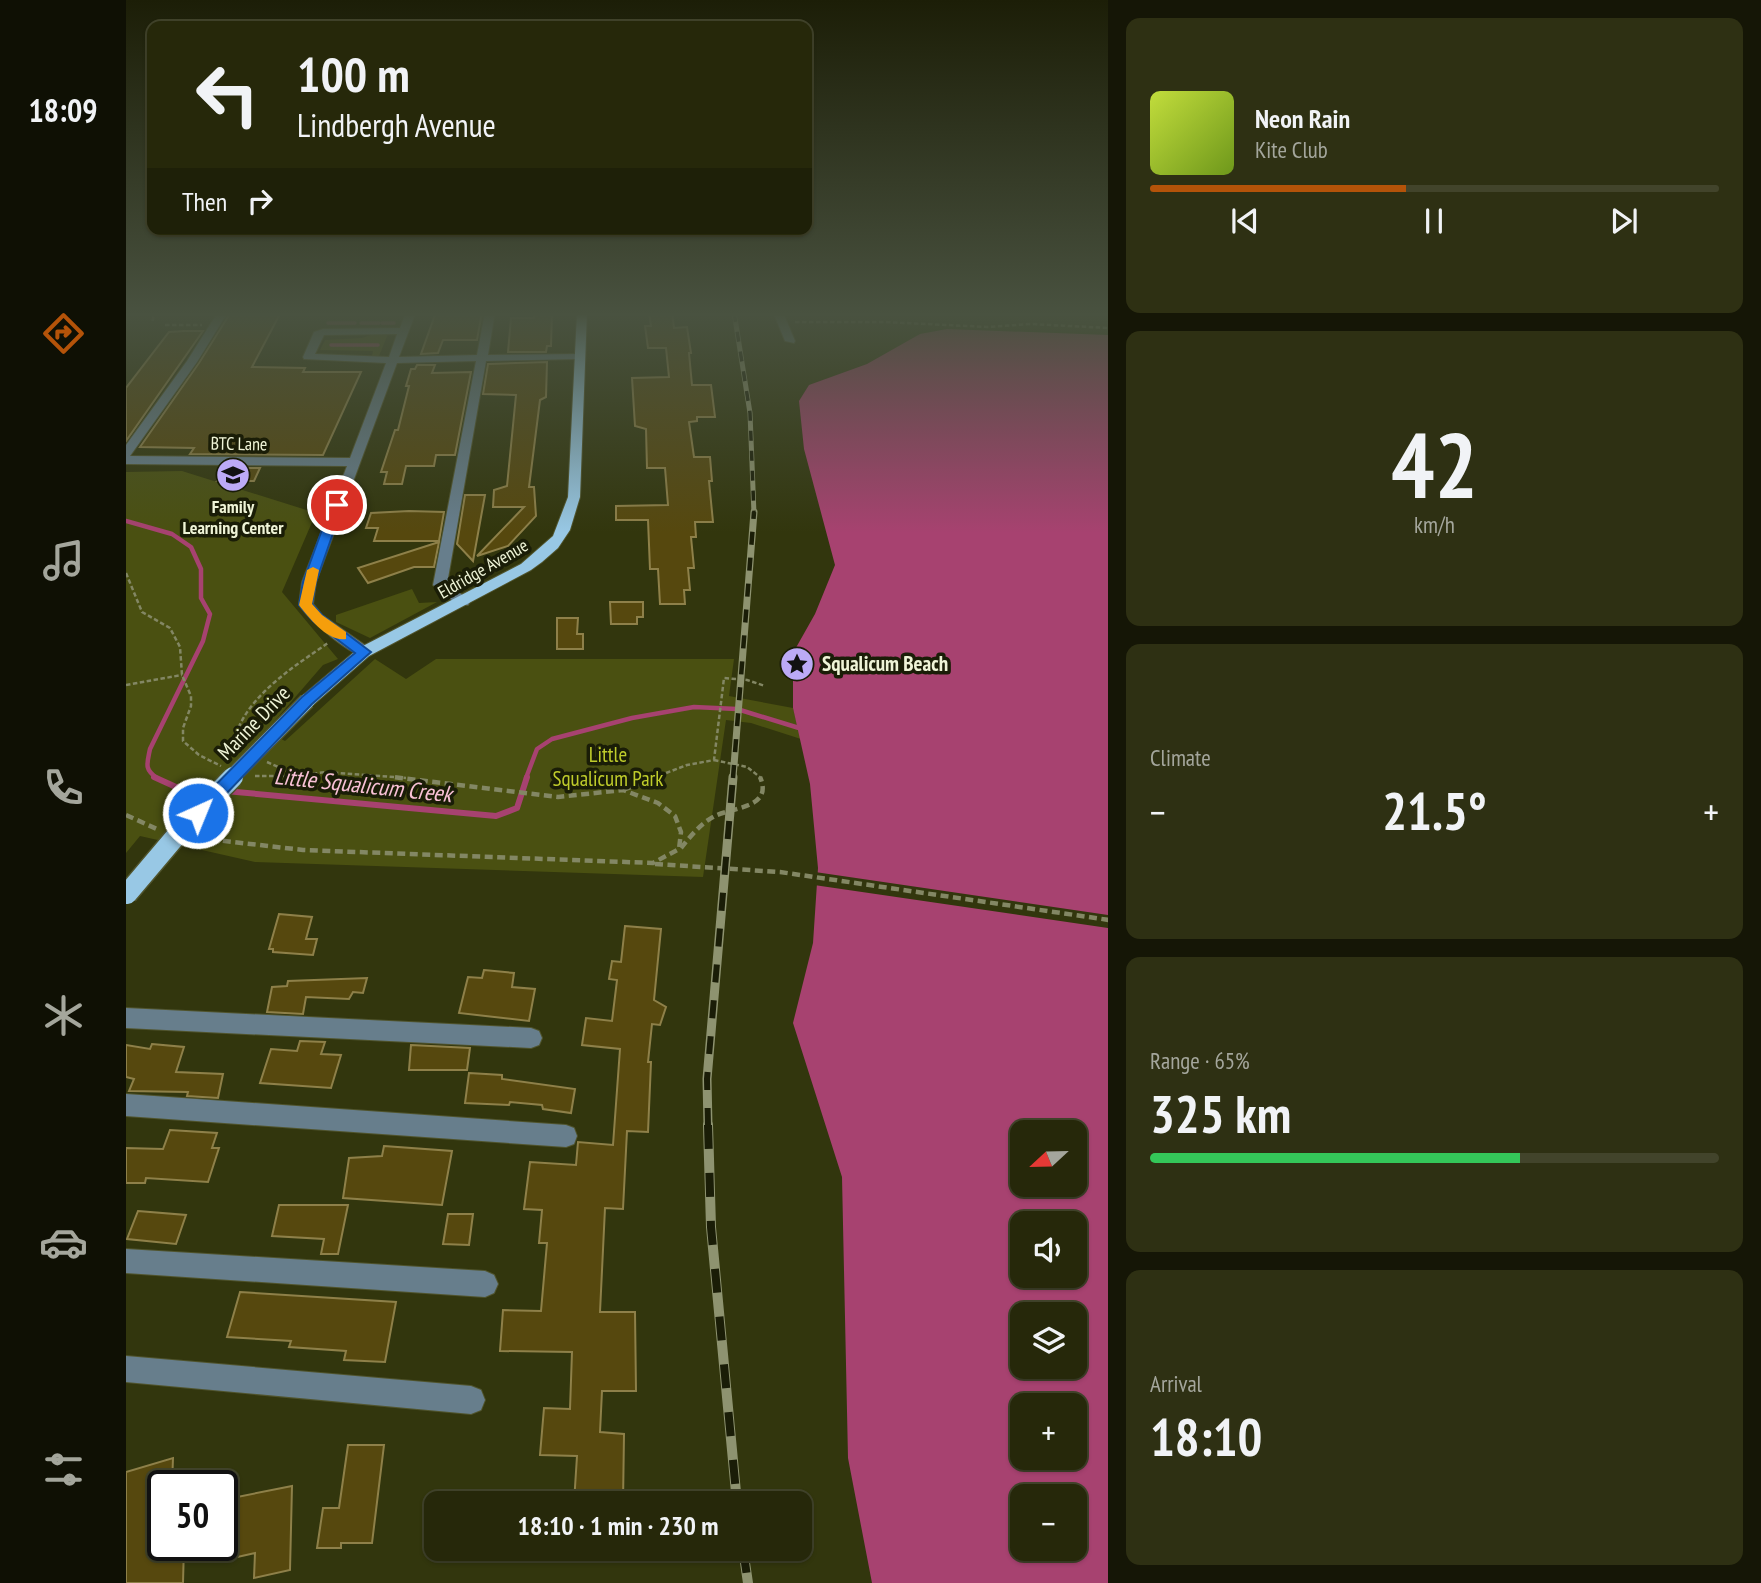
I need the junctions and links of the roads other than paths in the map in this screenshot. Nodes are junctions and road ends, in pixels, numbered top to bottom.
1 (175, 386) edge
2 (383, 386) edge
3 (477, 386) edge
4 (578, 386) edge
5 (126, 457) edge
6 (352, 462) junction
7 (463, 602) junction
8 (364, 652) junction
9 (126, 894) edge
10 (126, 1018) edge
11 (531, 1038) dead end
12 (126, 1105) edge
13 (566, 1136) dead end
14 (126, 1261) edge
15 (485, 1284) dead end
16 (126, 1369) edge
17 (471, 1400) dead end

1 - 5 street, BTC Lane
2 - 6 street
3 - 7 street
4 - 7 main road, Eldridge Avenue
5 - 6 street, BTC Lane
6 - 8 street
7 - 8 main road, Eldridge Avenue
8 - 9 main road, Marine Drive, bridge
10 - 11 street
12 - 13 street
14 - 15 street
16 - 17 street

